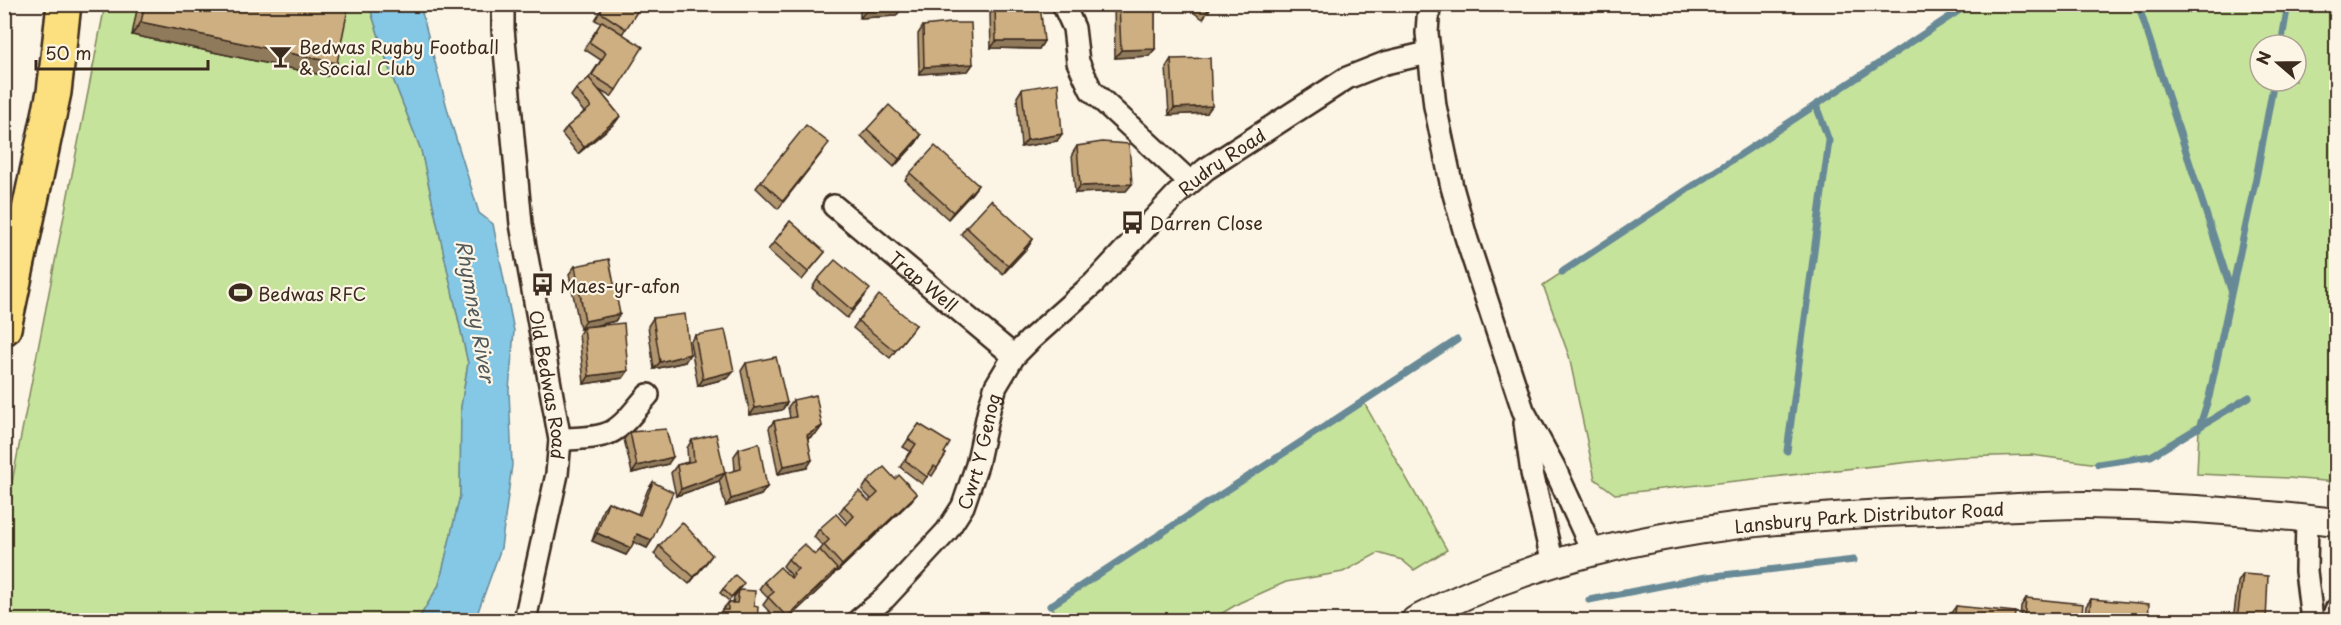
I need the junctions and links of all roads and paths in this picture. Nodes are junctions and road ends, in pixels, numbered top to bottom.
1 (64, 4) edge
2 (82, 4) edge
3 (503, 4) edge
4 (1064, 4) edge
5 (1429, 4) edge
6 (1428, 53) junction
7 (54, 92) junction
8 (1190, 182) junction
9 (834, 206) dead end
10 (4, 327) edge
11 (1014, 356) junction
12 (648, 395) dead end
13 (1523, 410) junction
14 (560, 440) junction
15 (2307, 518) junction
16 (2337, 522) edge
17 (1593, 552) junction
18 (1552, 564) junction
19 (2337, 610) edge
20 (525, 621) edge
21 (860, 621) edge
22 (1415, 621) edge
23 (2312, 621) edge
24 (2332, 621) edge

1 - 7 main road
2 - 7 main road
3 - 14 street, Old Bedwas Road
4 - 8 street
5 - 6 street
6 - 8 street, Rudry Road
6 - 13 street
7 - 10 main road
8 - 11 street, Rudry Road
9 - 11 street, Trap Well
11 - 21 street, Cwrt Y Genog
12 - 14 street
13 - 17 street
13 - 18 street
14 - 20 street, Old Bedwas Road
15 - 16 street, Lansbury Park Distributor Road
15 - 17 street, Lansbury Park Distributor Road
15 - 23 street
17 - 18 street, Lansbury Park Distributor Road
18 - 22 street, Lansbury Park Distributor Road
19 - 24 street

